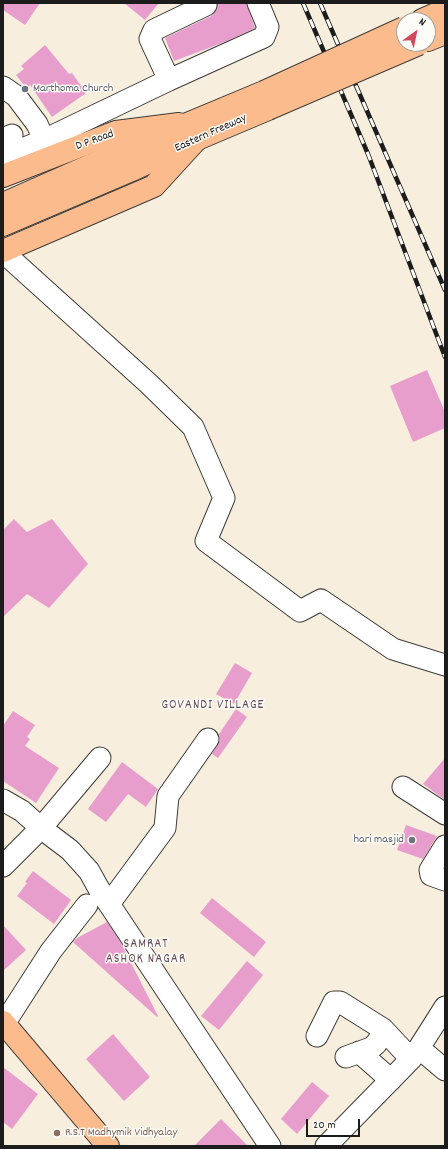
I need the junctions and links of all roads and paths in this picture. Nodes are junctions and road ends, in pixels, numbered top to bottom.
1 (258, 3) edge
2 (206, 5) dead end
3 (396, 32) edge
4 (397, 52) edge
5 (169, 80) junction
6 (3, 87) edge
7 (266, 100) junction
8 (194, 130) junction
9 (44, 140) junction
10 (3, 157) edge
11 (128, 160) junction
12 (3, 176) edge
13 (3, 204) edge
14 (3, 225) edge
15 (3, 252) edge
16 (445, 665) edge
17 (208, 738) dead end
18 (100, 758) dead end
19 (403, 787) dead end
20 (3, 800) edge
21 (445, 814) edge
22 (41, 828) junction
23 (445, 846) edge
24 (3, 866) edge
25 (445, 880) edge
26 (109, 904) junction
27 (87, 905) dead end
28 (445, 1007) edge
29 (4, 1023) edge
30 (384, 1031) junction
31 (317, 1036) dead end
32 (415, 1053) junction
33 (445, 1070) edge
34 (390, 1080) junction
35 (108, 1146) edge
36 (270, 1146) edge
37 (326, 1146) edge

1 - 5 street
2 - 5 street
3 - 7 main road, Eastern Freeway, bridge
4 - 7 main road, Eastern Freeway, bridge
5 - 9 street
6 - 9 street
7 - 8 main road, Eastern Freeway
8 - 11 main road, Eastern Freeway
8 - 12 main road, D P Road
8 - 15 main road
9 - 10 street
11 - 13 main road, Eastern Freeway
11 - 14 main road, Eastern Freeway
15 - 16 street
17 - 26 street
18 - 22 street
19 - 21 street
20 - 22 street
22 - 24 street
22 - 26 street
23 - 25 street
26 - 36 street
27 - 29 street
28 - 32 street
29 - 35 main road
30 - 31 street
30 - 32 street
30 - 34 street
32 - 33 street
32 - 34 street
34 - 37 street

